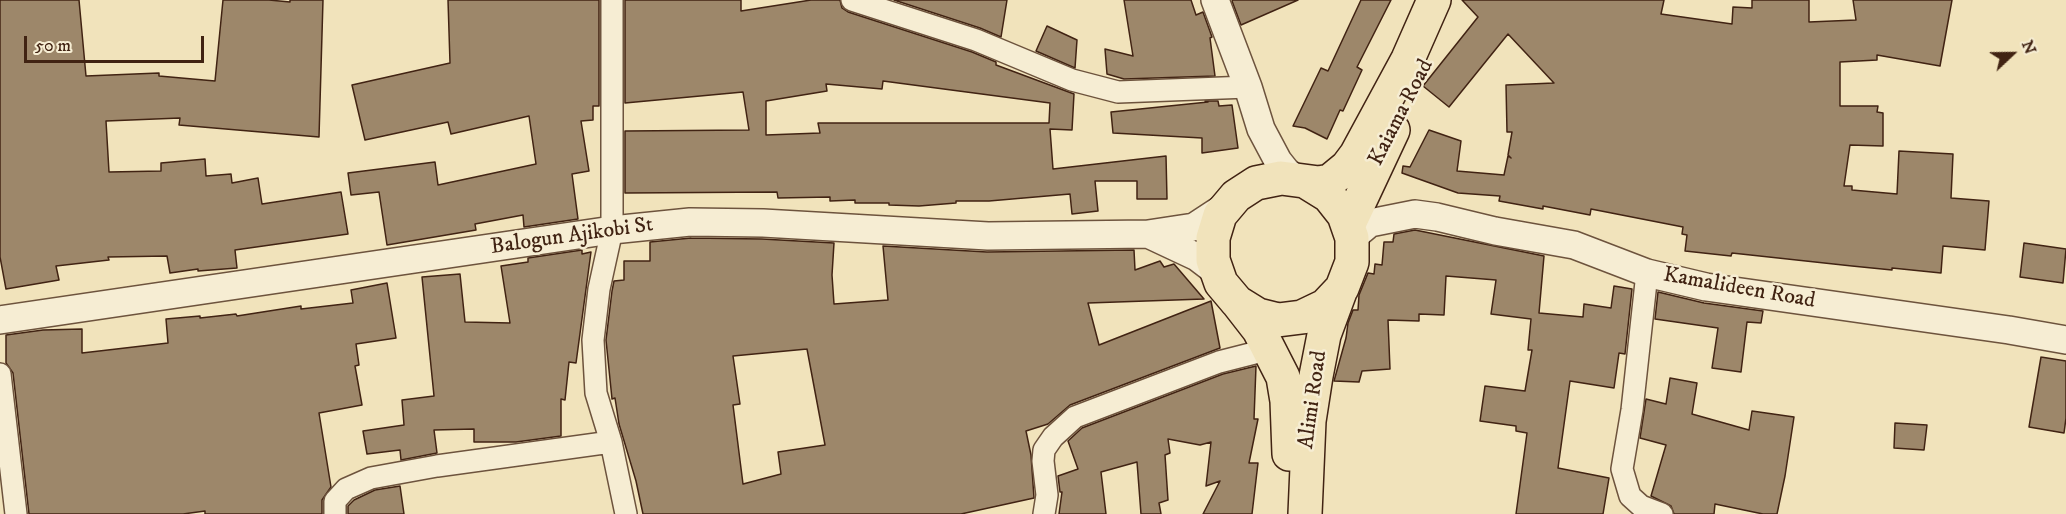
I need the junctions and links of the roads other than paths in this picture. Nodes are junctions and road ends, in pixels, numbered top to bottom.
1 (612, 0) edge
2 (852, 0) edge
3 (1215, 0) edge
4 (1434, 0) edge
5 (1455, 0) edge
6 (1248, 87) junction
7 (1261, 129) junction
8 (1303, 182) junction
9 (1238, 196) junction
10 (612, 230) junction
11 (1350, 232) junction
12 (1148, 234) junction
13 (1218, 273) junction
14 (1647, 273) junction
15 (1342, 288) junction
16 (1237, 302) junction
17 (0, 320) edge
18 (2066, 340) edge
19 (1270, 349) junction
20 (0, 374) edge
21 (611, 442) junction
22 (16, 514) edge
23 (335, 514) edge
24 (626, 514) edge
25 (1044, 514) edge
26 (1288, 514) edge
27 (1305, 514) edge
28 (1662, 514) edge

1 - 10 street
2 - 6 street
3 - 6 street
4 - 8 highway, Kaiama Road
5 - 11 highway, Kaiama Road
6 - 7 street
7 - 8 street
7 - 9 street
8 - 9 highway
8 - 11 highway
9 - 12 street, Balogun Ajikobi St
9 - 13 highway
10 - 12 street, Balogun Ajikobi St
10 - 17 street, Balogun Ajikobi St
10 - 21 street
11 - 14 street, Kamalideen Road
11 - 15 highway
12 - 13 street
13 - 16 highway
14 - 18 street, Kamalideen Road
14 - 28 street
15 - 16 highway
15 - 27 highway, Alimi Road
16 - 19 highway
19 - 25 street
19 - 26 highway
20 - 22 street
21 - 23 street
21 - 24 street

